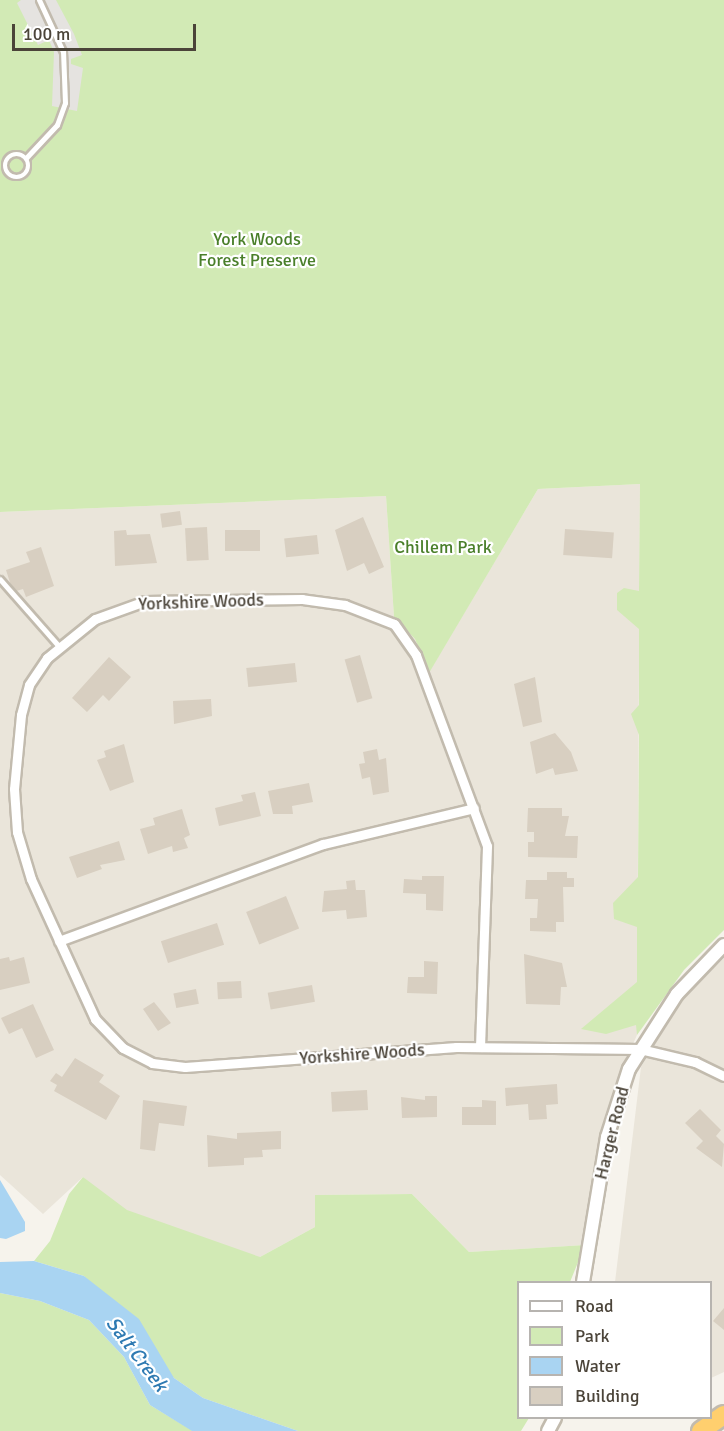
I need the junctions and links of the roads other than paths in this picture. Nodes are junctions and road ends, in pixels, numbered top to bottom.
1 (39, 0) edge
2 (26, 158) junction
3 (0, 579) edge
4 (59, 646) junction
5 (474, 807) junction
6 (58, 941) junction
7 (724, 945) edge
8 (480, 1047) junction
9 (640, 1049) junction
10 (724, 1076) edge
11 (583, 1281) edge
12 (724, 1415) edge
13 (701, 1431) edge

1 - 2 lane
2 - 2 lane
3 - 4 lane
4 - 5 street, Yorkshire Woods
4 - 6 street, Yorkshire Woods
5 - 6 street
5 - 8 street, Yorkshire Woods
6 - 8 street, Yorkshire Woods
7 - 9 street, Harger Road
8 - 9 street, Yorkshire Woods
9 - 10 street, Yorkshire Woods
9 - 11 street, Harger Road
12 - 13 highway

